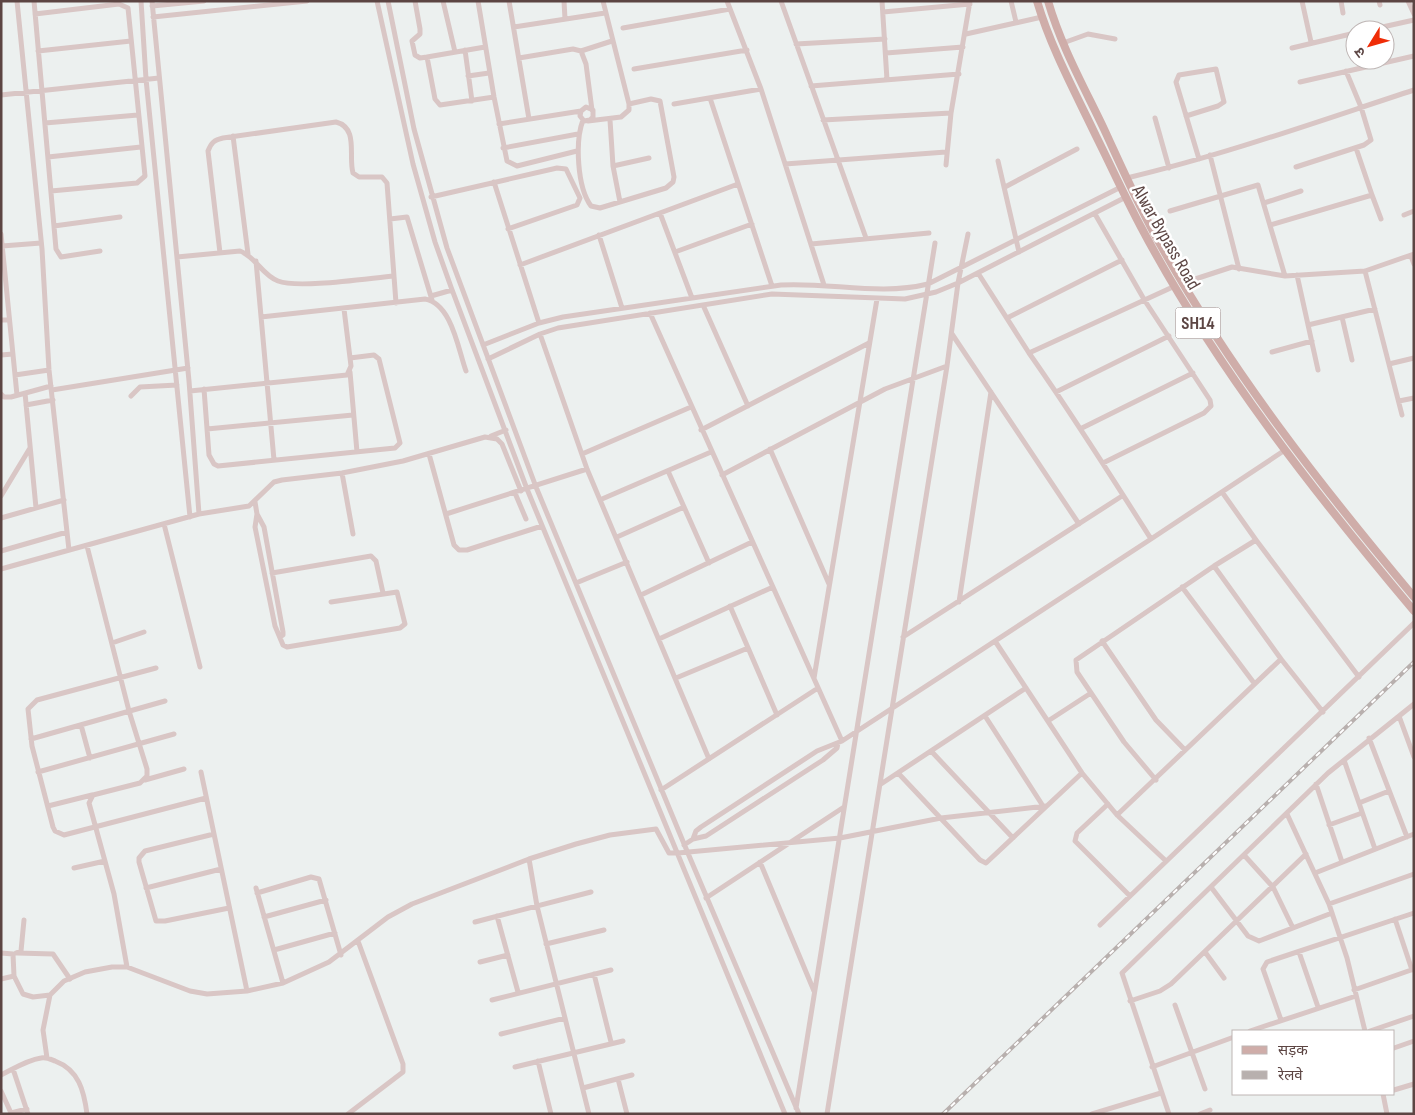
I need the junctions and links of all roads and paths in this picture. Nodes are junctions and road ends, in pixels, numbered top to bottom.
1 (18, 1) edge
2 (34, 1) edge
3 (141, 1) edge
4 (204, 1) edge
5 (307, 1) edge
6 (377, 1) edge
7 (388, 1) edge
8 (415, 1) edge
9 (443, 1) edge
10 (478, 1) edge
11 (509, 1) edge
12 (564, 1) edge
13 (602, 1) edge
14 (727, 1) edge
15 (782, 1) edge
16 (882, 1) edge
17 (1011, 1) edge
18 (1037, 1) edge
19 (1048, 1) edge
20 (1302, 1) edge
21 (1341, 1) edge
22 (1408, 1) edge
23 (970, 3) edge
24 (97, 4) edge
25 (152, 4) edge
26 (730, 9) junction
27 (883, 12) junction
28 (605, 13) junction
29 (1344, 13) dead end
30 (35, 14) junction
31 (1414, 14) edge
32 (154, 17) junction
33 (1042, 17) junction
34 (565, 20) junction
35 (1414, 20) edge
36 (1016, 22) junction
37 (1395, 24) edge
38 (514, 27) junction
39 (623, 28) dead end
40 (966, 34) junction
41 (1345, 35) edge
42 (885, 39) junction
43 (1115, 39) dead end
44 (132, 41) junction
45 (612, 41) junction
46 (1311, 42) junction
47 (1063, 43) junction
48 (796, 44) junction
49 (485, 47) junction
50 (964, 47) junction
51 (1292, 48) dead end
52 (464, 50) junction
53 (746, 50) junction
54 (38, 51) junction
55 (581, 51) junction
56 (455, 52) junction
57 (886, 53) junction
58 (1414, 56) edge
59 (427, 57) junction
60 (519, 58) junction
61 (634, 69) dead end
62 (1346, 71) junction
63 (490, 72) junction
64 (959, 74) junction
65 (468, 76) junction
66 (159, 78) junction
67 (146, 79) junction
68 (134, 80) junction
69 (887, 80) junction
70 (1300, 82) dead end
71 (811, 86) junction
72 (42, 89) junction
73 (761, 89) junction
74 (1414, 90) edge
75 (26, 92) junction
76 (1, 95) edge
77 (494, 97) junction
78 (710, 98) junction
79 (472, 101) junction
80 (629, 104) junction
81 (674, 104) dead end
82 (1361, 107) junction
83 (592, 110) junction
84 (581, 111) junction
85 (951, 113) junction
86 (138, 115) junction
87 (1186, 116) junction
88 (1155, 118) dead end
89 (529, 119) junction
90 (586, 120) junction
91 (610, 120) junction
92 (823, 120) junction
93 (45, 123) junction
94 (499, 124) junction
95 (578, 134) junction
96 (233, 136) junction
97 (142, 147) junction
98 (503, 148) junction
99 (1356, 148) junction
100 (1077, 149) dead end
101 (577, 151) junction
102 (946, 152) junction
103 (1210, 156) junction
104 (48, 158) junction
105 (649, 158) dead end
106 (1199, 159) junction
107 (837, 160) junction
108 (998, 161) dead end
109 (785, 164) junction
110 (946, 165) dead end
111 (613, 166) junction
112 (1169, 168) junction
113 (1296, 168) dead end
114 (1127, 178) junction
115 (494, 182) junction
116 (738, 184) junction
117 (1005, 187) junction
118 (1121, 188) junction
119 (51, 191) junction
120 (1301, 191) dead end
121 (1372, 195) junction
122 (1220, 196) junction
123 (431, 197) junction
124 (1126, 198) junction
125 (620, 202) junction
126 (1264, 203) junction
127 (1170, 211) dead end
128 (1414, 211) edge
129 (660, 213) junction
130 (1095, 214) junction
131 (1404, 215) dead end
132 (120, 217) dead end
133 (390, 219) junction
134 (1381, 219) dead end
135 (752, 224) junction
136 (1270, 225) junction
137 (54, 226) junction
138 (508, 229) junction
139 (929, 233) dead end
140 (1, 234) edge
141 (968, 234) dead end
142 (599, 235) junction
143 (866, 238) junction
144 (1016, 241) junction
145 (935, 242) dead end
146 (41, 243) junction
147 (811, 244) junction
148 (2, 249) edge
149 (100, 251) dead end
150 (675, 252) junction
151 (1019, 252) junction
152 (220, 253) junction
153 (248, 254) junction
154 (1412, 255) edge
155 (177, 257) junction
156 (1122, 260) junction
157 (256, 261) junction
158 (1414, 264) edge
159 (520, 265) junction
160 (962, 268) junction
161 (1239, 269) junction
162 (1365, 271) junction
163 (978, 273) junction
164 (1297, 275) junction
165 (394, 276) junction
166 (1285, 276) junction
167 (4, 284) edge
168 (928, 284) junction
169 (958, 284) junction
170 (1179, 284) junction
171 (824, 285) junction
172 (772, 286) junction
173 (452, 290) junction
174 (927, 295) junction
175 (431, 298) junction
176 (692, 298) junction
177 (877, 298) junction
178 (1146, 301) junction
179 (396, 303) junction
180 (703, 305) junction
181 (622, 308) junction
182 (344, 309) junction
183 (1375, 309) junction
184 (650, 313) junction
185 (261, 317) junction
186 (1342, 317) junction
187 (1007, 318) junction
188 (1, 320) edge
189 (9, 320) junction
190 (539, 323) junction
191 (1308, 325) junction
192 (540, 334) junction
193 (952, 334) junction
194 (1169, 336) junction
195 (1312, 341) junction
196 (869, 343) junction
197 (483, 345) junction
198 (1272, 352) dead end
199 (1030, 353) junction
200 (12, 354) junction
201 (1, 355) edge
202 (350, 358) junction
203 (1414, 358) edge
204 (488, 359) junction
205 (1352, 360) dead end
206 (1389, 364) junction
207 (947, 366) junction
208 (188, 368) junction
209 (176, 369) junction
210 (49, 370) junction
211 (1318, 370) dead end
212 (466, 371) dead end
213 (350, 372) junction
214 (1193, 374) junction
215 (15, 375) junction
216 (913, 379) junction
217 (267, 384) junction
218 (176, 385) junction
219 (52, 388) junction
220 (204, 389) junction
221 (190, 391) junction
222 (991, 392) junction
223 (1056, 392) junction
224 (25, 393) junction
225 (17, 395) junction
226 (131, 396) dead end
227 (2, 398) edge
228 (1414, 398) edge
229 (53, 400) junction
230 (1399, 401) junction
231 (860, 402) junction
232 (26, 405) junction
233 (748, 406) junction
234 (691, 407) junction
235 (353, 414) junction
236 (1402, 415) dead end
237 (271, 422) junction
238 (1082, 428) junction
239 (207, 429) junction
240 (506, 430) junction
241 (701, 430) junction
242 (491, 436) junction
243 (30, 448) junction
244 (770, 449) junction
245 (1285, 450) junction
246 (357, 452) junction
247 (711, 452) junction
248 (429, 454) junction
249 (582, 454) junction
250 (274, 460) junction
251 (1103, 463) junction
252 (587, 469) junction
253 (668, 471) junction
254 (342, 473) junction
255 (722, 475) junction
256 (536, 486) junction
257 (521, 491) junction
258 (1222, 492) junction
259 (1, 496) edge
260 (1122, 496) junction
261 (602, 499) junction
262 (64, 500) junction
263 (255, 502) junction
264 (684, 507) junction
265 (36, 508) junction
266 (199, 514) junction
267 (257, 514) junction
268 (446, 514) junction
269 (190, 517) junction
270 (1, 518) edge
271 (526, 519) dead end
272 (164, 524) junction
273 (1079, 524) junction
274 (542, 526) junction
275 (67, 532) junction
276 (353, 534) dead end
277 (617, 538) junction
278 (1151, 539) junction
279 (1256, 540) junction
280 (752, 542) junction
281 (88, 546) junction
282 (69, 550) junction
283 (1, 551) edge
284 (627, 562) junction
285 (708, 563) junction
286 (1214, 566) junction
287 (1, 569) edge
288 (272, 572) junction
289 (576, 584) junction
290 (830, 585) junction
291 (773, 587) junction
292 (1182, 587) junction
293 (383, 593) junction
294 (641, 594) junction
295 (1414, 597) edge
296 (331, 602) dead end
297 (959, 602) junction
298 (730, 606) junction
299 (1414, 611) edge
300 (1414, 624) edge
301 (144, 632) dead end
302 (280, 637) junction
303 (903, 637) junction
304 (659, 639) junction
305 (995, 641) junction
306 (1102, 641) junction
307 (112, 642) junction
308 (748, 648) junction
309 (1281, 659) junction
310 (200, 667) dead end
311 (156, 668) dead end
312 (121, 677) junction
313 (1359, 677) junction
314 (676, 678) junction
315 (814, 678) junction
316 (1254, 683) junction
317 (818, 688) junction
318 (1026, 688) junction
319 (1091, 693) junction
320 (165, 701) dead end
321 (1414, 704) edge
322 (892, 709) junction
323 (129, 711) junction
324 (1323, 712) junction
325 (776, 715) junction
326 (985, 716) junction
327 (1399, 716) junction
328 (1048, 722) junction
329 (80, 725) junction
330 (856, 732) junction
331 (174, 734) dead end
332 (1369, 738) junction
333 (31, 739) junction
334 (1411, 741) edge
335 (840, 742) junction
336 (138, 744) junction
337 (1185, 750) junction
338 (932, 752) junction
339 (1414, 757) edge
340 (90, 758) junction
341 (709, 759) junction
342 (1344, 760) junction
343 (184, 769) dead end
344 (38, 772) junction
345 (201, 772) dead end
346 (1082, 773) junction
347 (899, 774) junction
348 (145, 780) junction
349 (1156, 780) junction
350 (881, 784) junction
351 (1316, 784) junction
352 (661, 790) junction
353 (1389, 791) junction
354 (93, 795) junction
355 (206, 798) junction
356 (1358, 803) junction
357 (1108, 804) junction
358 (48, 806) junction
359 (1044, 806) junction
360 (844, 807) junction
361 (989, 812) junction
362 (1362, 813) junction
363 (1287, 814) junction
364 (1117, 815) junction
365 (941, 818) junction
366 (666, 825) junction
367 (1329, 825) junction
368 (95, 826) junction
369 (656, 830) junction
370 (872, 832) junction
371 (214, 834) junction
372 (1414, 834) edge
373 (1407, 837) junction
374 (840, 838) junction
375 (1013, 838) junction
376 (693, 839) junction
377 (789, 843) junction
378 (684, 845) junction
379 (1375, 849) junction
380 (687, 851) junction
381 (678, 853) junction
382 (1306, 854) junction
383 (1244, 855) junction
384 (529, 859) junction
385 (105, 861) junction
386 (1166, 861) junction
387 (760, 862) junction
388 (1342, 862) junction
389 (74, 868) dead end
390 (221, 870) junction
391 (1315, 873) junction
392 (1414, 874) edge
393 (1210, 887) junction
394 (1273, 887) junction
395 (146, 888) junction
396 (591, 892) dead end
397 (1130, 896) junction
398 (706, 898) junction
399 (326, 900) junction
400 (1329, 904) junction
401 (537, 906) junction
402 (229, 908) junction
403 (1332, 912) junction
404 (1414, 913) edge
405 (498, 916) junction
406 (264, 917) junction
407 (1395, 919) junction
408 (24, 920) dead end
409 (1236, 921) junction
410 (474, 922) dead end
411 (1100, 925) dead end
412 (1293, 928) junction
413 (604, 930) dead end
414 (335, 933) junction
415 (1340, 938) junction
416 (358, 941) junction
417 (546, 944) junction
418 (274, 950) junction
419 (1205, 952) junction
420 (1299, 952) junction
421 (1, 953) edge
422 (15, 953) junction
423 (341, 954) junction
424 (508, 955) junction
425 (480, 962) dead end
426 (127, 967) junction
427 (1413, 969) edge
428 (611, 970) dead end
429 (594, 974) junction
430 (14, 976) junction
431 (1224, 978) dead end
432 (1, 979) edge
433 (70, 979) junction
434 (283, 983) junction
435 (556, 984) junction
436 (247, 990) junction
437 (518, 992) junction
438 (815, 993) junction
439 (1355, 993) junction
440 (50, 995) junction
441 (492, 1000) dead end
442 (1130, 1001) junction
443 (1175, 1005) dead end
444 (1318, 1007) junction
445 (1414, 1016) edge
446 (565, 1018) junction
447 (1281, 1020) junction
448 (1253, 1030) edge
449 (1365, 1030) edge
450 (1373, 1030) edge
451 (501, 1034) dead end
452 (1232, 1038) edge
453 (623, 1041) dead end
454 (1414, 1041) edge
455 (611, 1042) junction
456 (1395, 1048) edge
457 (574, 1052) junction
458 (1191, 1053) junction
459 (47, 1058) junction
460 (538, 1061) junction
461 (515, 1066) dead end
462 (1152, 1067) junction
463 (13, 1069) junction
464 (1, 1075) edge
465 (632, 1075) dead end
466 (618, 1079) junction
467 (1414, 1084) edge
468 (583, 1088) junction
469 (1205, 1089) dead end
470 (1395, 1090) edge
471 (1, 1091) edge
472 (1161, 1092) junction
473 (1383, 1095) edge
474 (1210, 1110) dead end
475 (27, 1111) edge
476 (798, 1111) edge
477 (87, 1114) edge
478 (348, 1114) edge
479 (551, 1114) edge
480 (589, 1114) edge
481 (627, 1114) edge
482 (785, 1114) edge
483 (827, 1114) edge
484 (1092, 1114) edge
485 (1168, 1114) edge
486 (1200, 1114) edge
487 (1387, 1114) edge

1 - 75 street
2 - 30 street
3 - 67 street
4 - 25 street
5 - 32 street
6 - 173 street
7 - 123 street
8 - 59 street
9 - 56 street
10 - 49 street
11 - 38 street
12 - 34 street
13 - 28 street
14 - 26 street
15 - 48 street
16 - 27 street
17 - 36 street
18 - 33 main road, Alwar Bypass Road / SH14
19 - 47 main road, Alwar Bypass Road / SH14
20 - 46 street
21 - 29 street
22 - 31 street
23 - 27 street
23 - 40 street
24 - 30 street
24 - 44 street
25 - 32 street
26 - 39 street
26 - 53 street
27 - 42 street
28 - 34 street
28 - 45 street
30 - 54 street
32 - 66 street
33 - 36 street
33 - 118 main road, Alwar Bypass Road / SH14
34 - 38 street
35 - 37 street
36 - 40 street
38 - 60 street
40 - 50 street
41 - 46 street
42 - 48 street
42 - 57 street
43 - 47 street
44 - 54 street
44 - 68 street
45 - 55 street
45 - 80 street
46 - 51 street
47 - 114 main road, Alwar Bypass Road / SH14
48 - 71 street
49 - 52 street
49 - 63 street
50 - 57 street
50 - 64 street
52 - 56 street
52 - 65 street
53 - 61 street
53 - 73 street
54 - 72 street
55 - 60 street
55 - 83 street
56 - 59 street
57 - 69 street
58 - 62 street
59 - 79 street
60 - 89 street
62 - 70 street
62 - 82 street
63 - 65 street
63 - 77 street
64 - 69 street
64 - 85 street
65 - 79 street
66 - 67 street
66 - 155 street
67 - 68 street
67 - 209 street
68 - 72 street
68 - 86 street
69 - 71 street
71 - 92 street
72 - 75 street
72 - 93 street
73 - 78 street
73 - 109 street
74 - 82 street
75 - 76 street
75 - 146 street
77 - 79 street
77 - 94 street
78 - 81 street
78 - 116 street
80 - 91 street
80 - 125 street
82 - 99 street
82 - 103 street
83 - 84 street
83 - 90 street
84 - 89 street
84 - 90 street
85 - 92 street
85 - 102 street
86 - 93 street
86 - 97 street
87 - 87 street
87 - 106 street
88 - 112 street
89 - 94 street
90 - 91 street
90 - 95 street
91 - 111 street
92 - 107 street
93 - 104 street
94 - 98 street
95 - 98 street
95 - 101 street
96 - 133 street
96 - 152 street
96 - 153 street
97 - 104 street
97 - 119 street
98 - 101 street
99 - 113 street
99 - 121 street
100 - 117 street
101 - 125 street
102 - 107 street
102 - 110 street
103 - 106 street
103 - 122 street
104 - 119 street
105 - 111 street
106 - 112 street
107 - 109 street
107 - 143 street
108 - 117 street
109 - 147 street
111 - 125 street
112 - 114 street
114 - 170 main road, Alwar Bypass Road / SH14
115 - 123 street
115 - 138 street
115 - 138 street
116 - 129 street
116 - 135 street
117 - 144 street
118 - 124 main road, Alwar Bypass Road / SH14
118 - 144 street
119 - 137 street
120 - 126 street
121 - 134 street
121 - 136 street
122 - 126 street
122 - 127 street
122 - 161 street
123 - 197 street
124 - 130 street
124 - 170 main road, Alwar Bypass Road / SH14
126 - 136 street
128 - 131 street
129 - 142 street
129 - 150 street
130 - 151 street
130 - 156 street
132 - 137 street
133 - 165 street
133 - 175 street
135 - 150 street
135 - 172 street
136 - 166 street
137 - 149 street
138 - 159 street
139 - 143 street
140 - 148 street
141 - 160 street
142 - 159 street
142 - 181 street
143 - 147 street
144 - 151 street
144 - 160 street
145 - 168 street
146 - 148 street
146 - 210 street
147 - 171 street
148 - 167 street
150 - 176 street
151 - 163 street
152 - 153 street
152 - 155 street
153 - 157 street
154 - 158 street
154 - 162 street
155 - 208 street
156 - 178 street
156 - 187 street
157 - 165 street
157 - 185 street
159 - 190 street
160 - 168 street
160 - 169 street
161 - 166 street
161 - 170 street
162 - 164 street
162 - 183 street
163 - 169 street
163 - 187 street
164 - 166 street
164 - 191 street
165 - 179 street
167 - 189 street
168 - 171 street
168 - 174 street
169 - 174 street
169 - 193 street
170 - 178 street
170 - 245 main road, Alwar Bypass Road / SH14
170 - 295 main road, Alwar Bypass Road / SH14
171 - 172 street
172 - 176 street
173 - 175 street
173 - 240 street
174 - 177 street
174 - 216 street
175 - 179 street
175 - 212 street
176 - 181 street
177 - 180 street
177 - 196 street
178 - 194 street
178 - 199 street
179 - 182 street
180 - 184 street
180 - 233 street
181 - 190 street
182 - 185 street
182 - 202 street
183 - 186 street
183 - 206 street
184 - 192 street
184 - 234 street
185 - 217 street
186 - 191 street
186 - 205 street
187 - 199 street
188 - 189 street
189 - 200 street
190 - 197 street
191 - 195 street
192 - 204 street
192 - 249 street
193 - 207 street
193 - 222 street
194 - 214 street
194 - 223 street
195 - 198 street
195 - 211 street
196 - 231 street
196 - 233 street
197 - 204 street
199 - 223 street
200 - 201 street
200 - 215 street
202 - 213 street
202 - 246 street
203 - 206 street
204 - 256 street
206 - 230 street
207 - 216 street
207 - 303 street
208 - 209 street
208 - 221 street
209 - 218 street
209 - 219 street
210 - 215 street
210 - 219 street
213 - 217 street
213 - 235 street
214 - 238 street
214 - 251 street
215 - 225 street
216 - 231 street
216 - 330 street
217 - 220 street
217 - 237 street
218 - 226 street
218 - 269 street
219 - 224 street
219 - 229 street
220 - 221 street
220 - 239 street
221 - 266 street
222 - 273 street
222 - 297 street
223 - 238 street
224 - 225 street
224 - 232 street
225 - 227 street
228 - 230 street
229 - 232 street
229 - 262 street
230 - 236 street
231 - 244 street
231 - 290 street
232 - 243 street
233 - 241 street
234 - 241 street
234 - 249 street
235 - 237 street
235 - 246 street
237 - 239 street
237 - 250 street
238 - 251 street
239 - 250 street
240 - 242 street
240 - 257 street
241 - 247 street
242 - 248 street
242 - 257 street
243 - 259 street
243 - 265 street
244 - 255 street
244 - 290 street
245 - 258 street
245 - 299 main road, Alwar Bypass Road / SH14
246 - 250 street
247 - 253 street
247 - 255 street
248 - 254 street
248 - 268 street
249 - 252 street
251 - 260 street
252 - 256 street
252 - 261 street
253 - 261 street
253 - 264 street
254 - 263 street
254 - 276 street
255 - 280 street
256 - 257 street
256 - 289 street
257 - 268 street
257 - 271 street
257 - 274 street
258 - 278 street
258 - 279 street
260 - 273 street
260 - 278 street
261 - 277 street
262 - 265 street
262 - 275 street
263 - 266 street
263 - 267 street
264 - 277 street
264 - 285 street
265 - 270 street
266 - 269 street
267 - 288 street
267 - 302 street
268 - 274 street
269 - 272 street
272 - 281 street
272 - 310 street
273 - 297 street
274 - 366 street
275 - 282 street
275 - 283 street
277 - 284 street
278 - 305 street
279 - 286 street
279 - 313 street
280 - 285 street
280 - 291 street
281 - 282 street
281 - 307 street
282 - 287 street
284 - 289 street
284 - 294 street
285 - 294 street
286 - 292 street
286 - 309 street
288 - 293 street
288 - 302 street
289 - 352 street
290 - 315 street
291 - 298 street
291 - 315 street
292 - 306 street
292 - 316 street
293 - 296 street
293 - 302 street
294 - 304 street
297 - 303 street
298 - 304 street
298 - 308 street
300 - 313 street
301 - 307 street
303 - 322 street
304 - 314 street
305 - 318 street
305 - 322 street
306 - 319 street
306 - 337 street
307 - 312 street
308 - 314 street
308 - 325 street
309 - 316 street
309 - 324 street
311 - 312 street
312 - 323 street
312 - 333 street
313 - 324 street
314 - 341 street
315 - 317 street
316 - 337 street
317 - 325 street
317 - 335 street
318 - 326 street
318 - 328 street
319 - 328 street
319 - 349 street
320 - 323 street
321 - 327 street
322 - 330 street
322 - 350 street
323 - 329 street
323 - 336 street
324 - 386 street
325 - 341 street
326 - 338 street
326 - 359 street
327 - 332 street
327 - 334 street
328 - 346 street
329 - 333 street
329 - 340 street
330 - 335 street
330 - 360 street
331 - 336 street
332 - 342 street
332 - 353 street
333 - 344 street
334 - 339 street
335 - 376 street
335 - 376 street
336 - 340 street
336 - 348 street
337 - 349 street
338 - 347 street
338 - 361 street
340 - 344 street
341 - 352 street
342 - 351 street
342 - 356 street
343 - 348 street
344 - 358 street
345 - 355 street
346 - 357 street
346 - 359 street
347 - 350 street
347 - 365 street
348 - 354 street
349 - 364 street
350 - 370 street
351 - 363 street
351 - 367 street
352 - 378 street
353 - 356 street
353 - 373 street
354 - 358 street
354 - 368 street
355 - 368 street
355 - 371 street
356 - 362 street
357 - 364 street
357 - 397 street
358 - 368 street
359 - 361 street
359 - 375 street
360 - 374 street
360 - 377 street
361 - 365 street
361 - 375 street
362 - 367 street
362 - 379 street
363 - 382 street
363 - 383 street
364 - 386 street
365 - 370 street
365 - 375 street
366 - 369 street
366 - 381 street
367 - 388 street
368 - 385 street
369 - 381 street
369 - 384 street
370 - 374 street
370 - 483 street
371 - 390 street
371 - 395 street
372 - 373 street
373 - 379 street
374 - 377 street
374 - 438 street
376 - 378 street
377 - 380 street
377 - 387 street
378 - 380 street
379 - 388 street
380 - 381 street
380 - 398 street
381 - 482 street
382 - 391 street
382 - 394 street
383 - 393 street
383 - 394 street
384 - 401 street
384 - 416 street
385 - 389 street
385 - 426 street
386 - 397 street
387 - 398 street
387 - 438 street
388 - 391 street
390 - 395 street
390 - 402 street
391 - 400 street
392 - 400 street
393 - 409 street
393 - 442 street
394 - 409 street
394 - 412 street
395 - 402 street
396 - 401 street
397 - 411 street
398 - 476 street
399 - 406 street
399 - 406 street
399 - 414 street
400 - 403 street
401 - 405 street
401 - 417 street
402 - 436 street
403 - 412 street
403 - 415 street
404 - 407 street
405 - 410 street
405 - 424 street
406 - 418 street
407 - 415 street
407 - 427 street
408 - 422 street
409 - 412 street
409 - 419 street
413 - 417 street
414 - 418 street
414 - 423 street
415 - 420 street
415 - 439 street
416 - 423 street
416 - 478 street
417 - 435 street
418 - 434 street
419 - 431 street
419 - 442 street
420 - 444 street
420 - 447 street
421 - 422 street
422 - 430 street
422 - 433 street
423 - 434 street
424 - 425 street
424 - 437 street
426 - 433 street
426 - 436 street
427 - 439 street
428 - 429 street
429 - 435 street
429 - 455 street
430 - 432 street
430 - 440 street
433 - 440 street
434 - 436 street
435 - 437 street
435 - 446 street
437 - 441 street
438 - 476 street
439 - 444 street
439 - 449 street
440 - 459 street
442 - 462 street
443 - 458 street
444 - 447 street
445 - 450 street
446 - 451 street
446 - 457 street
447 - 448 street
452 - 458 street
453 - 455 street
454 - 456 street
455 - 457 street
457 - 460 street
457 - 468 street
458 - 462 street
458 - 469 street
459 - 463 street
459 - 477 street
460 - 461 street
460 - 479 street
462 - 472 street
463 - 464 street
463 - 475 street
465 - 466 street
466 - 468 street
466 - 481 street
467 - 470 street
468 - 480 street
471 - 475 street
472 - 484 street
472 - 485 street
473 - 487 street
474 - 486 street

